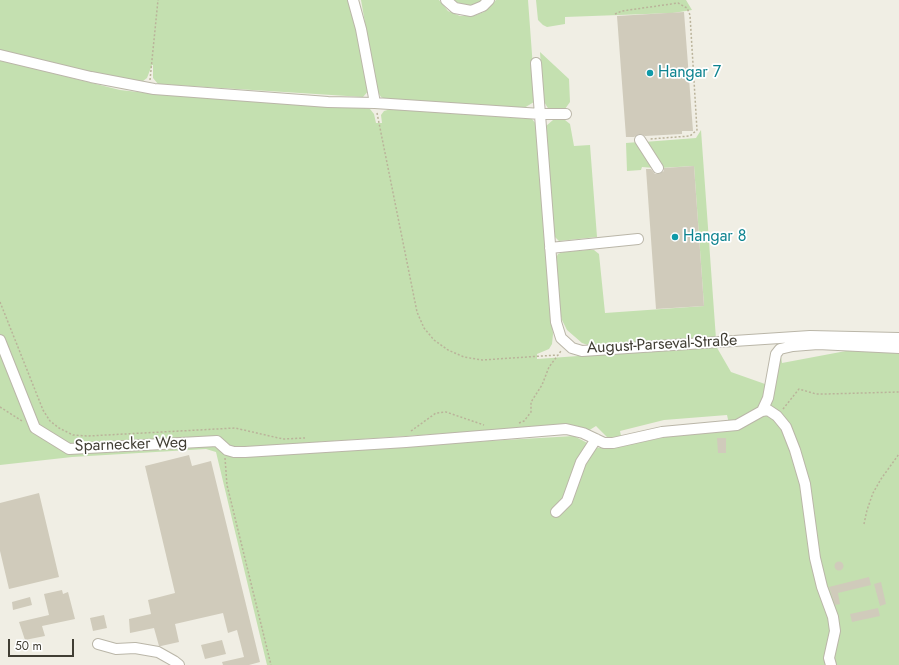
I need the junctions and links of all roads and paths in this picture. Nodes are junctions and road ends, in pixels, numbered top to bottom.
1 (158, 0) edge
2 (353, 0) edge
3 (358, 0) edge
4 (446, 0) edge
5 (489, 0) edge
6 (357, 14) junction
7 (615, 14) dead end
8 (0, 55) edge
9 (536, 63) dead end
10 (150, 88) junction
11 (375, 103) junction
12 (541, 114) junction
13 (566, 114) dead end
14 (640, 140) joint
15 (658, 168) dead end
16 (638, 240) dead end
17 (550, 248) junction
18 (0, 302) edge
19 (899, 338) edge
20 (0, 340) edge
21 (568, 343) junction
22 (899, 348) edge
23 (557, 355) junction
24 (899, 392) edge
25 (0, 407) edge
26 (762, 411) junction
27 (777, 416) junction
28 (516, 424) dead end
29 (491, 427) dead end
30 (34, 428) junction
31 (409, 432) dead end
32 (306, 438) dead end
33 (596, 439) junction
34 (227, 450) junction
35 (899, 454) edge
36 (556, 512) dead end
37 (864, 524) dead end
38 (98, 644) dead end
39 (178, 665) edge
40 (271, 665) edge
41 (831, 665) edge

1 - 10 path
2 - 6 street
3 - 6 street
4 - 5 street
6 - 11 street
7 - 14 path
8 - 10 street
9 - 12 street, August-Parseval-Straße
10 - 11 street
11 - 12 street
11 - 23 path
12 - 13 street
12 - 17 street, August-Parseval-Straße
14 - 15 street
16 - 17 street
17 - 21 street, August-Parseval-Straße
18 - 32 path
19 - 21 street, August-Parseval-Straße
20 - 30 street
21 - 23 path
22 - 26 street
23 - 28 path
24 - 27 path
25 - 30 path
26 - 27 street
26 - 33 street
27 - 41 street
29 - 31 path
30 - 34 street, Sparnecker Weg
33 - 34 street
33 - 36 street
34 - 40 path
35 - 37 path
38 - 39 street

